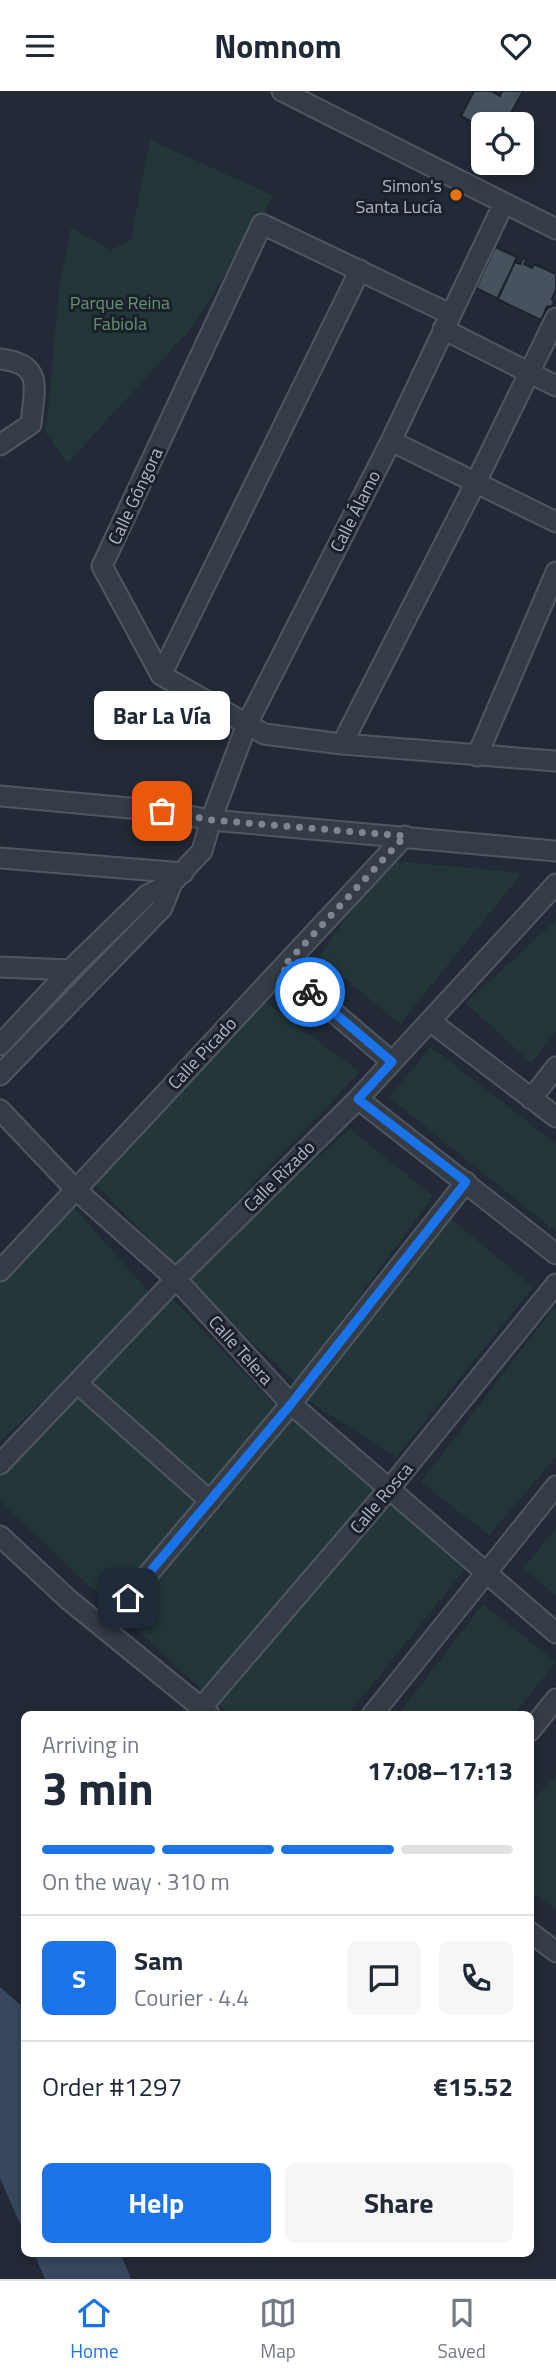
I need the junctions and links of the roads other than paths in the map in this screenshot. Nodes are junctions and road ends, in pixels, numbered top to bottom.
1 (285, 92) edge
2 (504, 203) junction
3 (556, 229) edge
4 (360, 270) junction
5 (556, 318) edge
6 (447, 322) junction
7 (8, 360) edge
8 (529, 373) junction
9 (556, 386) edge
10 (391, 441) junction
11 (0, 445) edge
12 (476, 482) junction
13 (556, 522) edge
14 (556, 572) edge
15 (161, 675) junction
16 (247, 724) junction
17 (342, 744) junction
18 (477, 756) junction
19 (556, 761) edge
20 (0, 796) edge
21 (211, 820) junction
22 (405, 836) junction
23 (556, 851) edge
24 (0, 858) edge
25 (178, 878) junction
26 (556, 884) edge
27 (0, 967) edge
28 (282, 968) junction
29 (70, 970) junction
30 (430, 1021) junction
31 (0, 1045) edge
32 (392, 1062) junction
33 (556, 1067) edge
34 (0, 1075) edge
35 (358, 1099) junction
36 (531, 1099) junction
37 (0, 1109) edge
38 (556, 1117) edge
39 (466, 1182) junction
40 (76, 1190) junction
41 (556, 1254) edge
42 (0, 1271) edge
43 (176, 1279) junction
44 (556, 1285) edge
45 (77, 1383) junction
46 (291, 1404) junction
47 (0, 1465) edge
48 (556, 1486) edge
49 (388, 1489) junction
50 (210, 1501) junction
51 (0, 1536) edge
52 (485, 1572) junction
53 (103, 1628) junction
54 (556, 1633) edge
55 (556, 1699) edge
56 (206, 1711) edge
57 (375, 1711) edge
58 (534, 1726) edge
59 (534, 1934) edge
60 (555, 1949) edge

1 - 2 street
2 - 3 street
2 - 6 street, Calle Álamo
4 - 6 street
4 - 15 street
4 - 15 street, Calle Góngora
5 - 8 street
6 - 8 street
6 - 10 street, Calle Álamo
7 - 11 street
8 - 9 street
8 - 12 street
10 - 12 street
10 - 16 street, Calle Álamo
12 - 13 street
12 - 17 street
14 - 18 street
15 - 16 street
16 - 17 street
16 - 21 street, Calle Álamo
17 - 18 street
18 - 19 street
20 - 21 street
21 - 22 street
21 - 25 street, Calle Álamo
22 - 23 street
22 - 28 street, Calle Picado
24 - 25 street
25 - 29 street
25 - 34 street
26 - 30 street, Calle Rizado
27 - 29 street
28 - 32 street
28 - 40 street, Calle Picado
29 - 31 street
30 - 32 street, Calle Rizado
30 - 36 street
32 - 35 street, Calle Rizado
33 - 36 street
35 - 39 street
35 - 43 street, Calle Rizado
36 - 38 street
37 - 40 street, Calle Telera
39 - 41 street
39 - 46 street
40 - 42 street, Calle Picado
40 - 43 street, Calle Telera
43 - 45 street, Calle Rizado
43 - 46 street, Calle Telera
44 - 49 street, Calle Rosca
45 - 47 street, Calle Rizado
45 - 50 street
46 - 49 street, Calle Telera
46 - 50 street
48 - 52 street
49 - 52 street, Calle Telera
49 - 56 street, Calle Rosca
50 - 53 street
51 - 53 street
52 - 54 street, Calle Telera
52 - 57 street
53 - 56 street
55 - 58 street
59 - 60 street

